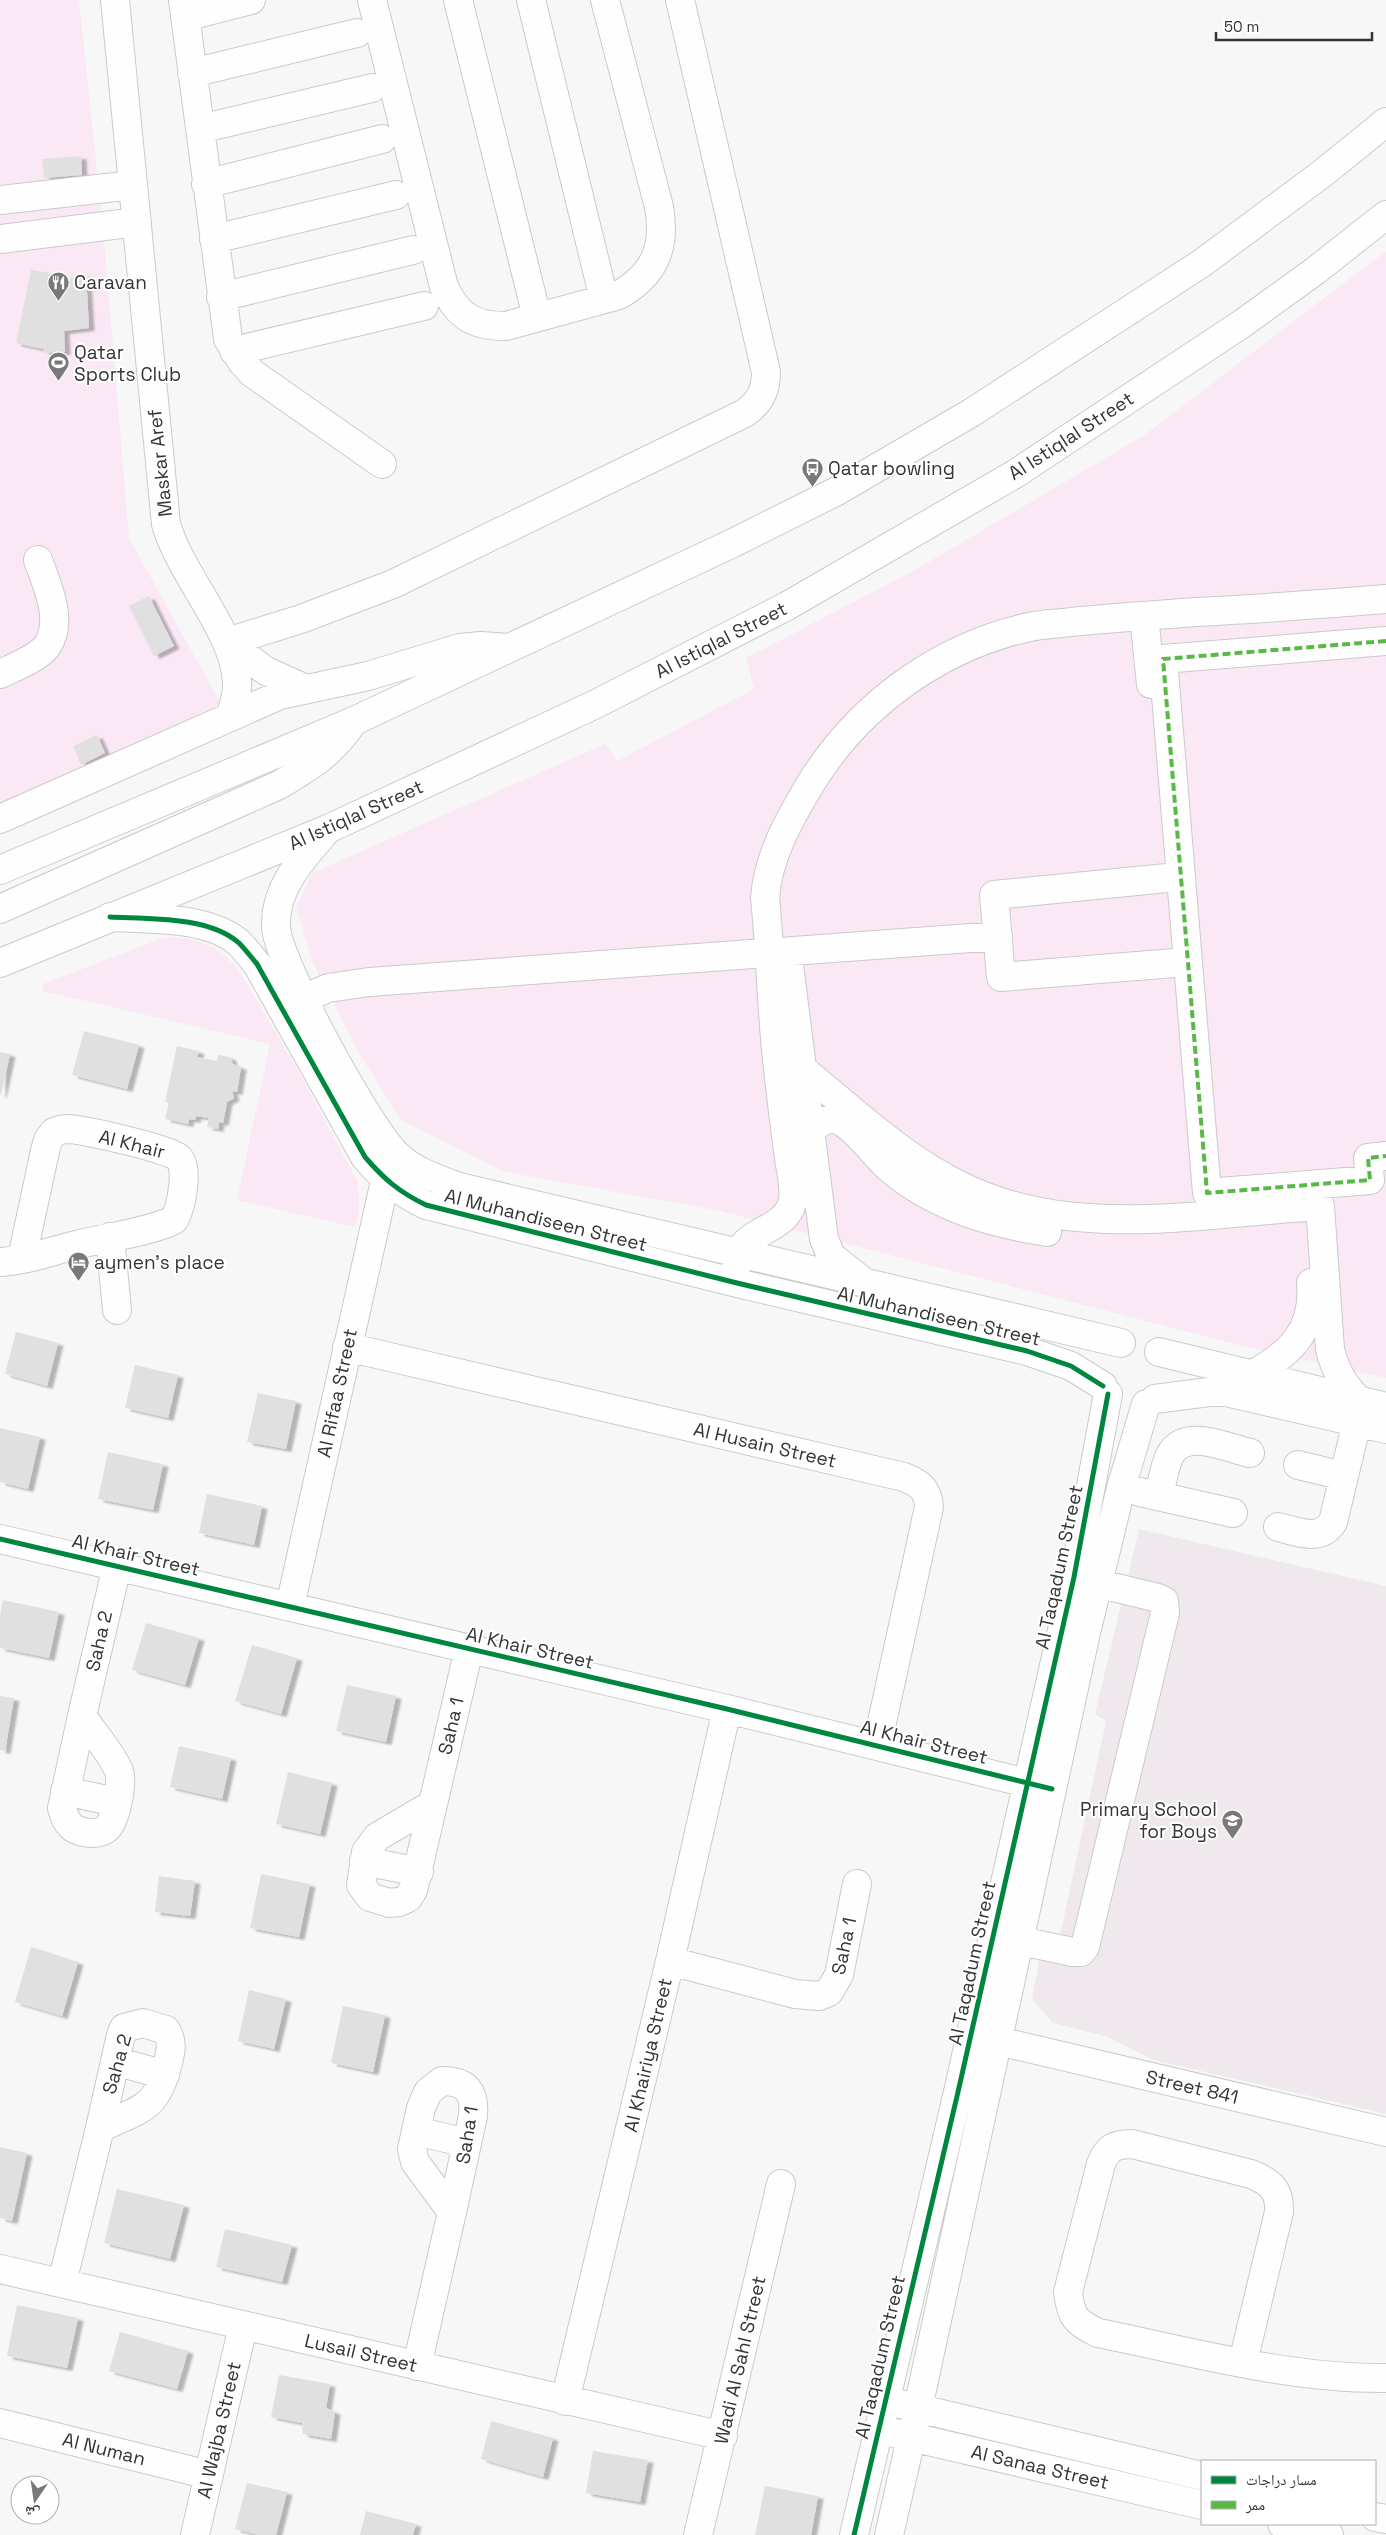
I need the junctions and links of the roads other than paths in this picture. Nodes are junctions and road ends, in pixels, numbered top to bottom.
1 (115, 0) edge
2 (251, 0) edge
3 (372, 0) edge
4 (458, 0) edge
5 (531, 0) edge
6 (605, 0) edge
7 (680, 0) edge
8 (184, 8) edge
9 (356, 33) dead end
10 (192, 73) junction
11 (372, 88) dead end
12 (1386, 122) edge
13 (200, 129) junction
14 (382, 139) dead end
15 (206, 184) junction
16 (133, 185) junction
17 (396, 194) dead end
18 (0, 200) edge
19 (1386, 216) edge
20 (137, 222) junction
21 (0, 239) edge
22 (214, 239) junction
23 (413, 250) dead end
24 (221, 297) junction
25 (604, 299) junction
26 (424, 306) dead end
27 (537, 317) junction
28 (234, 351) junction
29 (382, 464) dead end
30 (38, 560) dead end
31 (1386, 599) edge
32 (1386, 612) edge
33 (1145, 623) junction
34 (1386, 641) edge
35 (227, 642) junction
36 (510, 648) junction
37 (0, 674) edge
38 (306, 689) junction
39 (230, 716) junction
40 (354, 721) junction
41 (0, 819) edge
42 (328, 829) junction
43 (0, 870) edge
44 (1167, 878) junction
45 (0, 909) edge
46 (110, 917) junction
47 (998, 936) junction
48 (779, 952) junction
49 (0, 962) edge
50 (1174, 963) junction
51 (303, 999) junction
52 (802, 1070) junction
53 (809, 1130) junction
54 (1386, 1156) edge
55 (385, 1181) junction
56 (1305, 1213) junction
57 (1194, 1216) junction
58 (110, 1237) junction
59 (739, 1251) junction
60 (11, 1260) edge
61 (864, 1282) junction
62 (736, 1283) junction
63 (117, 1310) dead end
64 (1121, 1343) junction
65 (347, 1347) junction
66 (1159, 1352) junction
67 (1253, 1374) junction
68 (1105, 1390) junction
69 (1150, 1401) junction
70 (1386, 1406) edge
71 (1357, 1411) junction
72 (1386, 1428) edge
73 (1250, 1453) dead end
74 (1298, 1465) dead end
75 (1344, 1476) junction
76 (1122, 1488) junction
77 (1159, 1496) junction
78 (1233, 1513) dead end
79 (1278, 1527) dead end
80 (0, 1539) edge
81 (117, 1566) junction
82 (1086, 1580) junction
83 (290, 1606) junction
84 (469, 1649) junction
85 (727, 1709) junction
86 (82, 1716) junction
87 (877, 1745) junction
88 (1039, 1786) junction
89 (433, 1804) junction
90 (364, 1861) junction
91 (419, 1872) junction
92 (857, 1884) dead end
93 (993, 1935) junction
94 (1019, 1941) junction
95 (670, 1961) junction
96 (971, 2035) junction
97 (998, 2041) junction
98 (115, 2062) junction
99 (165, 2075) junction
100 (100, 2128) junction
101 (416, 2131) junction
102 (1386, 2132) edge
103 (467, 2143) junction
104 (781, 2184) dead end
105 (452, 2212) junction
106 (0, 2269) edge
107 (62, 2283) junction
108 (244, 2326) junction
109 (1243, 2362) junction
110 (417, 2366) junction
111 (1386, 2378) edge
112 (565, 2400) junction
113 (884, 2400) junction
114 (918, 2408) junction
115 (0, 2423) edge
116 (878, 2430) junction
117 (723, 2436) junction
118 (912, 2437) junction
119 (209, 2475) junction
120 (1201, 2476) edge
121 (1201, 2505) edge
122 (1286, 2525) edge
123 (195, 2535) edge
124 (698, 2535) edge
125 (854, 2535) edge
126 (889, 2535) edge
127 (1329, 2535) edge

1 - 16 main road, Maskar Aref
2 - 8 main road
3 - 27 main road
4 - 27 main road
5 - 25 main road
6 - 25 main road
7 - 35 main road
8 - 10 main road
9 - 10 main road
10 - 13 main road
11 - 13 main road
12 - 36 main road
13 - 15 main road
14 - 15 main road
15 - 22 main road
16 - 18 main road
16 - 20 main road, Maskar Aref
17 - 22 main road
19 - 42 main road, Al Istiqlal Street
20 - 21 main road
20 - 35 main road, Maskar Aref
22 - 24 main road
23 - 24 main road
24 - 28 main road
25 - 27 main road
26 - 28 main road
28 - 29 main road
30 - 37 main road
31 - 33 main road
32 - 33 main road
33 - 44 main road
33 - 48 main road
34 - 54 main road
35 - 38 main road, Maskar Aref
35 - 39 main road, Maskar Aref
36 - 38 main road
36 - 40 main road
38 - 39 main road
39 - 41 main road
40 - 43 main road
40 - 45 main road
42 - 46 main road, Al Istiqlal Street
42 - 51 main road, Al Muhandiseen Street
44 - 47 main road
44 - 50 main road
46 - 49 main road, Al Istiqlal Street
46 - 55 main road, Al Muhandiseen Street
47 - 48 main road
47 - 50 main road
48 - 51 main road
48 - 52 main road
48 - 59 main road
50 - 57 main road
51 - 59 main road, Al Muhandiseen Street
52 - 53 main road
52 - 57 main road
53 - 56 main road
53 - 61 main road
55 - 62 main road, Al Muhandiseen Street
55 - 65 main road, Al Rifaa Street
56 - 57 main road
56 - 67 main road
56 - 71 main road
58 - 60 main road, Al Khair
58 - 60 main road, Al Khair
58 - 63 main road
59 - 61 main road, Al Muhandiseen Street
59 - 62 main road
61 - 64 main road, Al Muhandiseen Street
62 - 68 main road, Al Muhandiseen Street
64 - 66 main road
64 - 68 main road
65 - 83 main road, Al Rifaa Street
65 - 87 main road, Al Husain Street
66 - 67 main road
66 - 69 main road
67 - 71 main road
68 - 69 main road
68 - 82 main road, Al Taqadum Street
69 - 71 main road
69 - 76 main road, Al Taqadum Street
70 - 71 main road
71 - 72 main road
71 - 75 main road
73 - 77 main road
74 - 75 main road
75 - 79 main road
76 - 77 main road
76 - 82 main road, Al Taqadum Street
77 - 78 main road
80 - 81 main road, Al Khair Street
81 - 83 main road, Al Khair Street
81 - 86 main road, Saha 2
82 - 88 main road, Al Taqadum Street
82 - 94 main road
83 - 84 main road, Al Khair Street
84 - 85 main road, Al Khair Street
84 - 89 main road, Saha 1
85 - 87 main road, Al Khair Street
85 - 95 main road, Al Khairiya Street
86 - 86 main road, Saha 2
87 - 88 main road, Al Khair Street
88 - 93 main road, Al Taqadum Street
88 - 94 main road, Al Taqadum Street
89 - 90 main road, Saha 1
89 - 91 main road, Saha 1
90 - 91 main road
90 - 91 main road, Saha 1
92 - 95 main road, Saha 1
93 - 94 main road
93 - 96 main road, Al Taqadum Street
94 - 97 main road, Al Taqadum Street
95 - 112 main road, Al Khairiya Street
96 - 97 main road, Street 841
96 - 113 main road, Al Taqadum Street
97 - 102 main road, Street 841
97 - 114 main road, Al Taqadum Street
98 - 99 main road
98 - 99 main road, Saha 2
98 - 100 main road, Saha 2
99 - 100 main road, Saha 2
100 - 107 main road, Saha 2
101 - 103 main road
101 - 103 main road, Saha 1
101 - 105 main road, Saha 1
103 - 105 main road, Saha 1
104 - 117 main road, Wadi Al Sahl Street
105 - 110 main road, Saha 1
106 - 107 main road, Lusail Street
107 - 108 main road, Lusail Street
108 - 110 main road, Lusail Street
108 - 119 main road, Al Wajba Street
109 - 109 main road
109 - 111 main road
110 - 112 main road, Lusail Street
112 - 117 main road, Lusail Street
113 - 114 main road, Al Sanaa Street
113 - 116 main road, Al Taqadum Street
114 - 118 main road, Al Taqadum Street
114 - 120 main road, Al Sanaa Street
115 - 119 main road, Al Numan
116 - 118 main road, Al Sanaa Street
116 - 125 main road, Al Taqadum Street
117 - 124 main road, Wadi Al Sahl Street
118 - 121 main road, Al Sanaa Street
118 - 126 main road, Al Taqadum Street
119 - 123 main road, Al Wajba Street
122 - 127 main road

